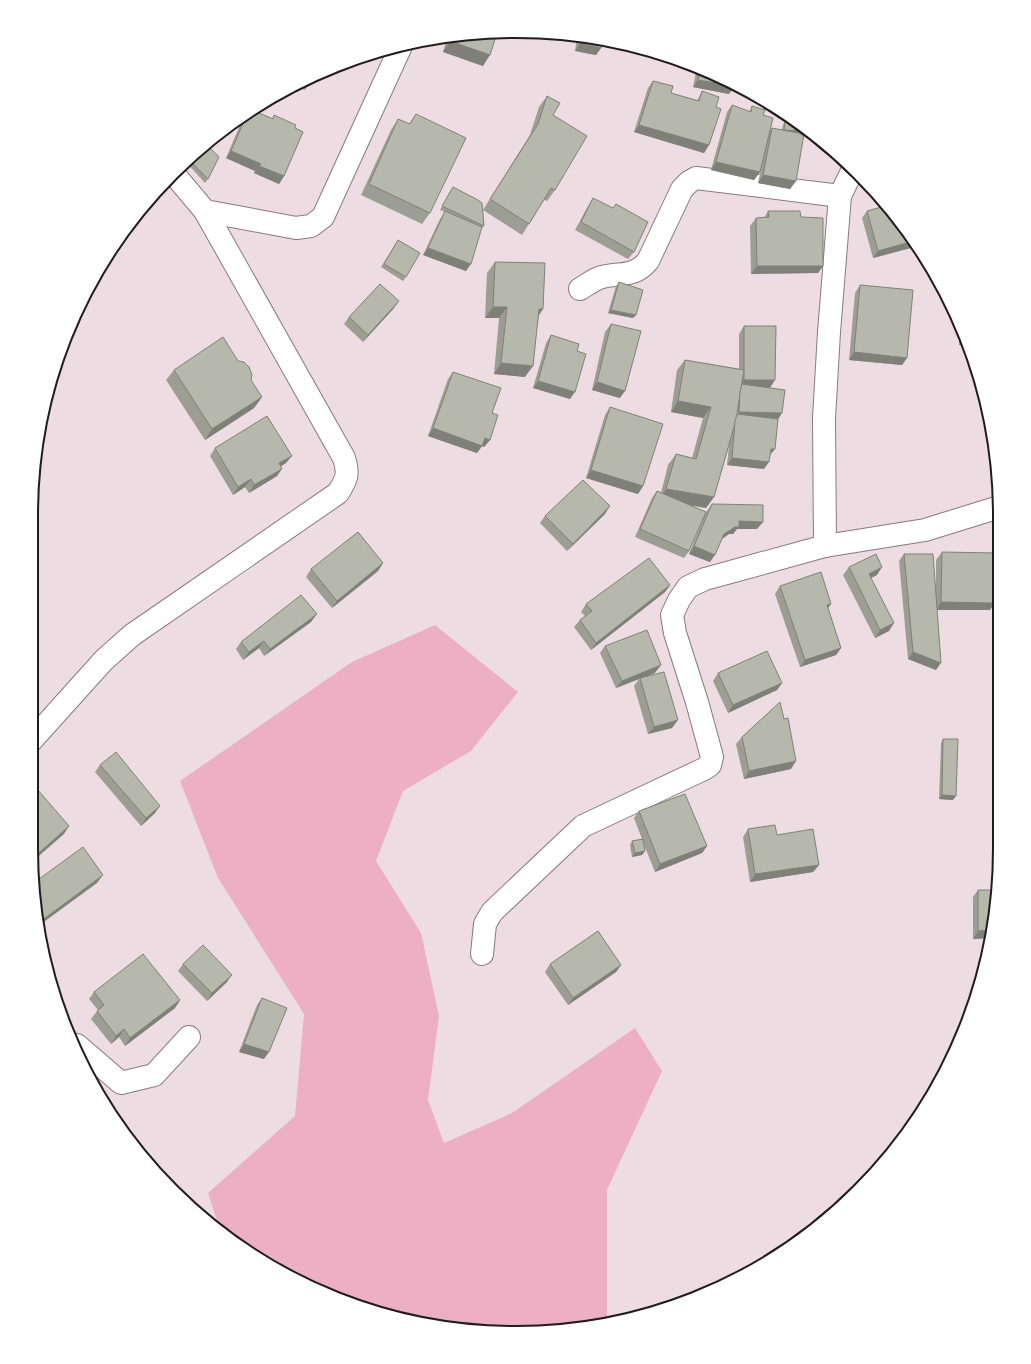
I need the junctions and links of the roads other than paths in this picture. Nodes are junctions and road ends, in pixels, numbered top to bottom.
1 (398, 53) edge
2 (851, 176) edge
3 (178, 178) edge
4 (840, 196) junction
5 (205, 211) junction
6 (580, 289) dead end
7 (993, 509) edge
8 (825, 546) junction
9 (38, 733) edge
10 (482, 954) dead end
11 (189, 1037) dead end
12 (82, 1050) edge

1 - 5 street
2 - 4 street
3 - 5 street
4 - 6 street
4 - 8 street
5 - 9 street
7 - 8 street
8 - 10 street
11 - 12 street

